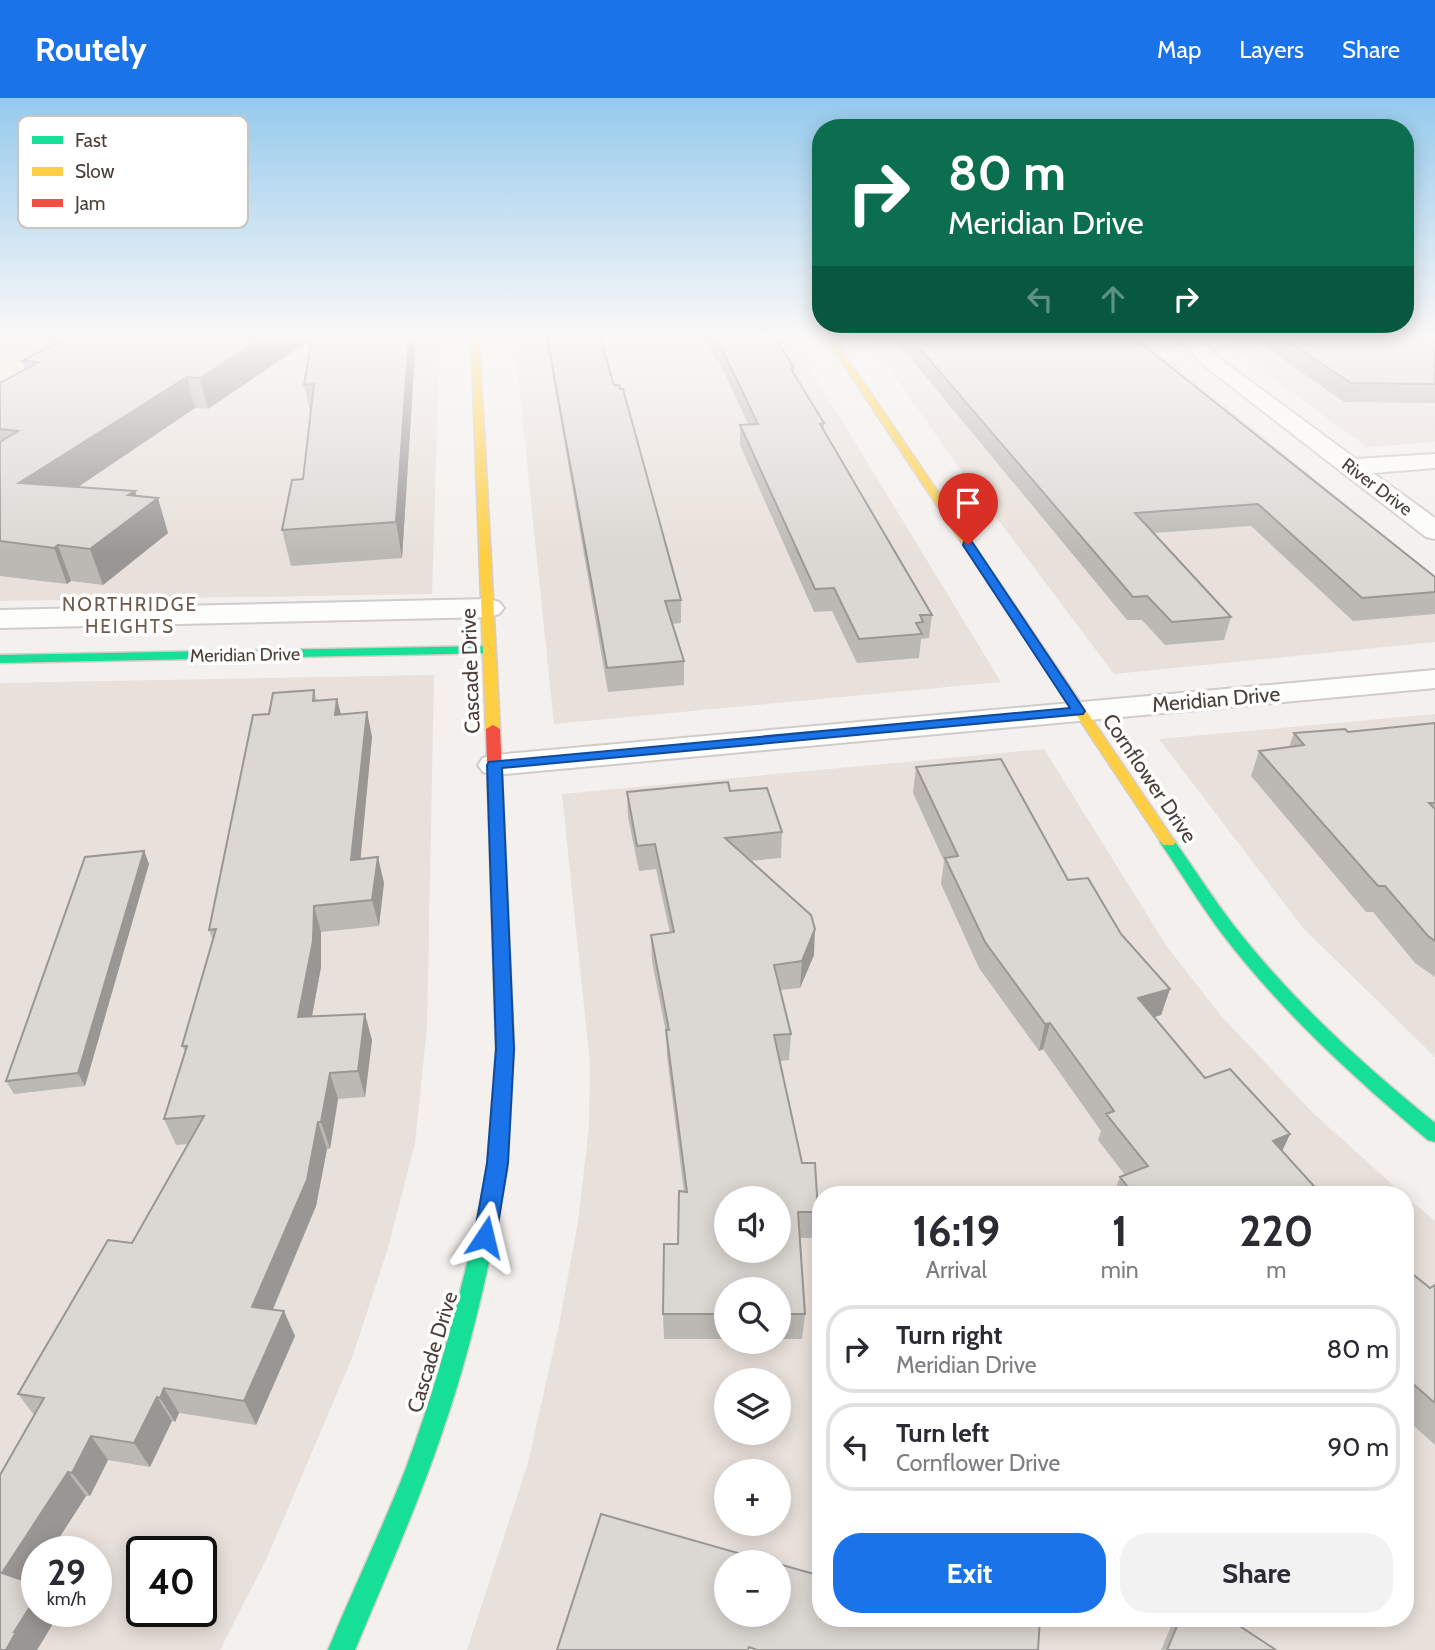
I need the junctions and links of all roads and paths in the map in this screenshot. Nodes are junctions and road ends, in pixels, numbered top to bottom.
1 (479, 409) edge
2 (877, 409) edge
3 (1275, 409) edge
4 (1435, 461) edge
5 (1351, 467) junction
6 (1435, 531) edge
7 (489, 608) junction
8 (0, 619) edge
9 (491, 650) junction
10 (0, 659) edge
11 (1435, 679) edge
12 (1079, 711) junction
13 (495, 765) junction
14 (1435, 1134) edge
15 (341, 1650) edge

1 - 7 street, Cascade Drive
2 - 12 street, Cornflower Drive
3 - 5 street, River Drive
4 - 5 street
5 - 6 street, River Drive
7 - 8 street, Meridian Drive
7 - 9 street, Cascade Drive
9 - 10 street, Meridian Drive
9 - 13 street, Cascade Drive
11 - 12 street, Meridian Drive
12 - 13 street, Meridian Drive
12 - 14 street, Cornflower Drive
13 - 15 street, Cascade Drive

